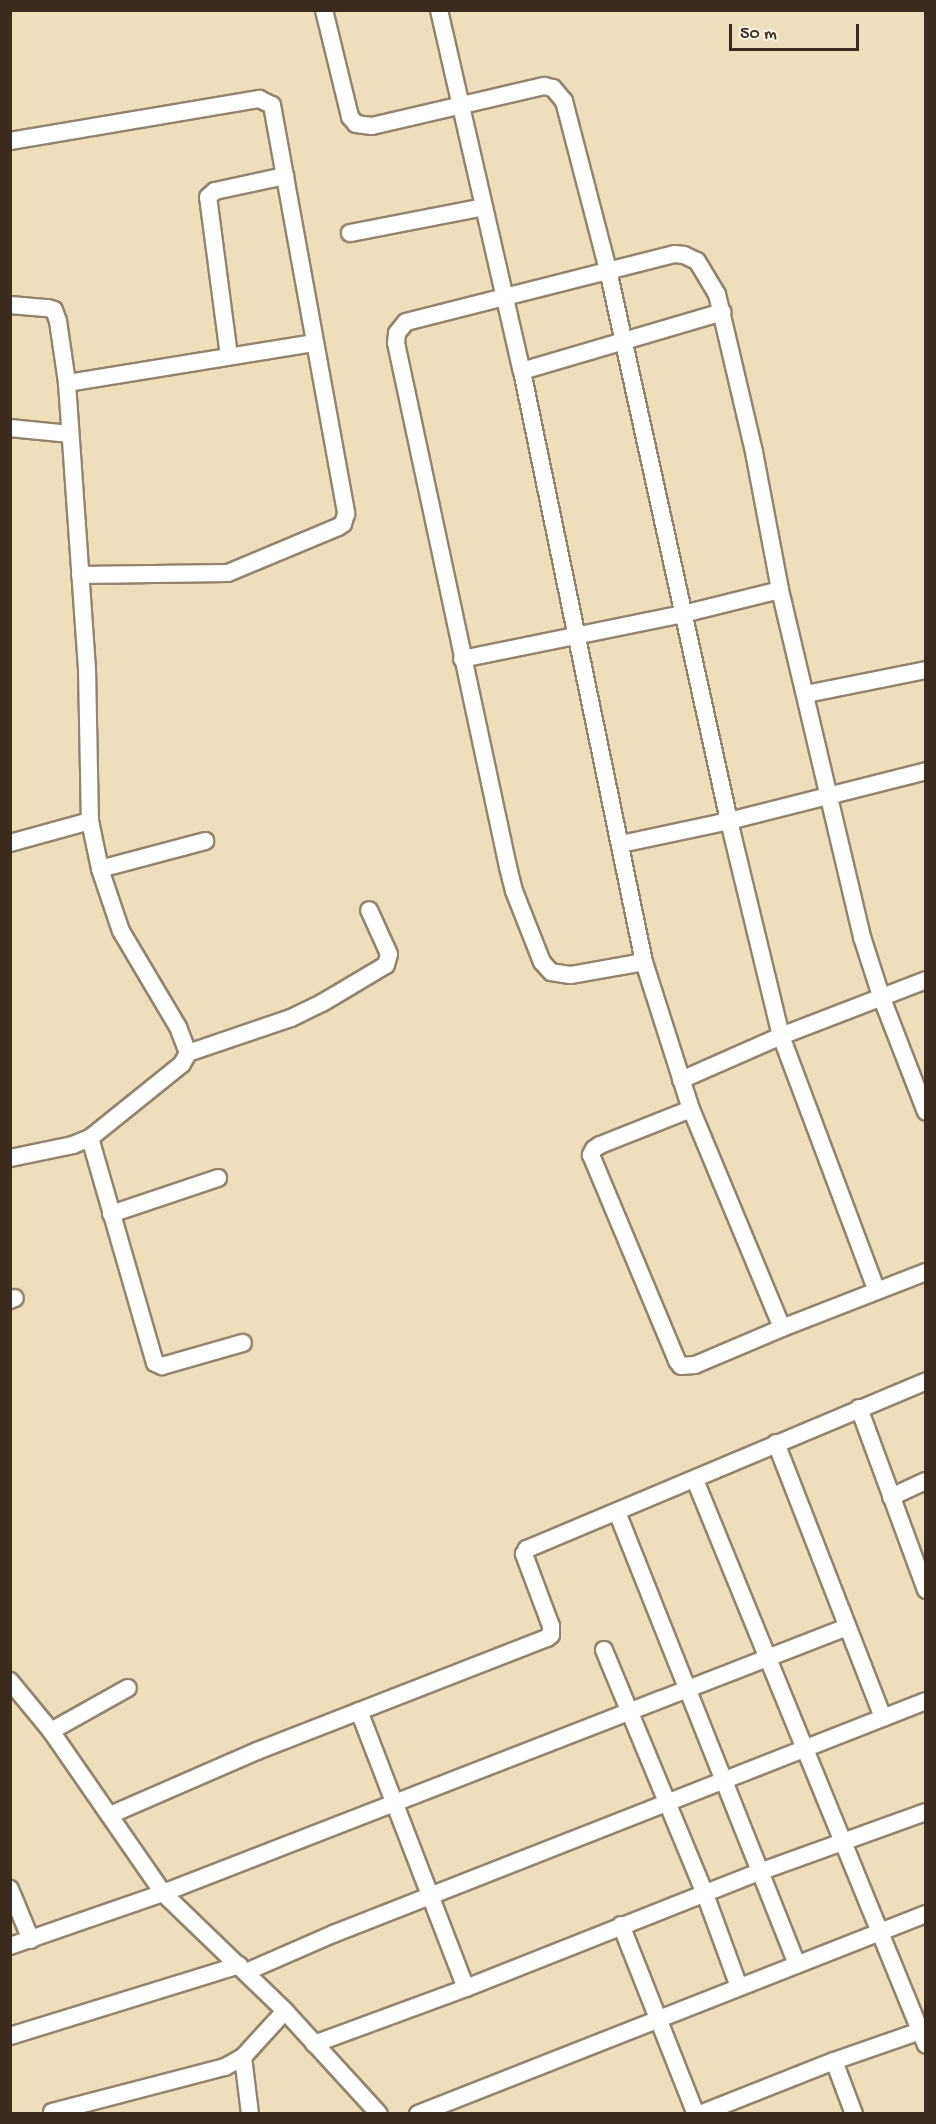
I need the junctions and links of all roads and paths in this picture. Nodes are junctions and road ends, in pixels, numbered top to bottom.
1 (324, 10) edge
2 (439, 10) edge
3 (462, 105) junction
4 (10, 141) edge
5 (285, 176) junction
6 (484, 207) junction
7 (350, 233) dead end
8 (608, 270) junction
9 (504, 296) junction
10 (10, 305) edge
11 (723, 312) junction
12 (314, 343) junction
13 (624, 343) junction
14 (229, 356) junction
15 (522, 371) junction
16 (67, 383) junction
17 (10, 428) edge
18 (70, 434) junction
19 (80, 575) junction
20 (780, 591) junction
21 (682, 614) junction
22 (576, 635) junction
23 (462, 659) junction
24 (926, 670) edge
25 (806, 694) junction
26 (926, 771) edge
27 (827, 796) junction
28 (90, 821) junction
29 (729, 821) junction
30 (205, 841) dead end
31 (10, 843) edge
32 (621, 844) junction
33 (100, 869) junction
34 (369, 910) dead end
35 (644, 962) junction
36 (926, 980) edge
37 (881, 996) junction
38 (781, 1036) junction
39 (188, 1053) junction
40 (681, 1080) junction
41 (691, 1109) junction
42 (926, 1112) edge
43 (90, 1138) junction
44 (10, 1158) edge
45 (218, 1178) dead end
46 (111, 1214) junction
47 (926, 1272) edge
48 (877, 1291) junction
49 (782, 1328) junction
50 (243, 1343) dead end
51 (926, 1381) edge
52 (859, 1408) junction
53 (776, 1443) junction
54 (695, 1480) junction
55 (926, 1482) edge
56 (891, 1497) junction
57 (616, 1512) junction
58 (926, 1590) edge
59 (847, 1627) junction
60 (604, 1650) dead end
61 (766, 1658) junction
62 (10, 1681) edge
63 (128, 1688) dead end
64 (687, 1689) junction
65 (926, 1701) edge
66 (359, 1711) junction
67 (628, 1711) junction
68 (883, 1718) junction
69 (51, 1731) junction
70 (803, 1749) junction
71 (726, 1781) junction
72 (395, 1801) junction
73 (668, 1803) junction
74 (926, 1812) edge
75 (110, 1815) junction
76 (843, 1844) junction
77 (762, 1871) junction
78 (10, 1889) edge
79 (163, 1893) junction
80 (705, 1894) junction
81 (431, 1896) junction
82 (926, 1914) edge
83 (621, 1926) junction
84 (879, 1933) junction
85 (31, 1940) junction
86 (10, 1946) edge
87 (797, 1965) junction
88 (243, 1969) junction
89 (739, 1987) junction
90 (466, 1988) junction
91 (285, 2011) junction
92 (659, 2020) junction
93 (924, 2035) edge
94 (10, 2036) edge
95 (314, 2044) junction
96 (243, 2057) junction
97 (834, 2061) junction
98 (52, 2112) dead end
99 (250, 2114) edge
100 (379, 2114) edge
101 (418, 2114) edge
102 (698, 2114) edge
103 (854, 2114) edge

1 - 3 street
2 - 3 street
3 - 6 street
3 - 8 street
4 - 5 street
5 - 12 street
5 - 14 street
6 - 7 street
6 - 9 street
8 - 9 street
8 - 11 street
8 - 13 street
9 - 15 street
9 - 23 street
10 - 16 street
11 - 13 street
11 - 20 street
12 - 14 street
12 - 19 street
13 - 15 street
13 - 21 street
14 - 16 street
15 - 22 street
16 - 18 street
17 - 18 street
18 - 19 street
19 - 28 street
20 - 21 street
20 - 25 street
21 - 22 street
21 - 29 street
22 - 23 street
22 - 32 street
23 - 35 street
24 - 25 street
25 - 27 street
26 - 27 street
27 - 29 street
27 - 37 street
28 - 31 street
28 - 33 street
29 - 32 street
29 - 38 street
30 - 33 street
32 - 35 street
33 - 39 street
34 - 39 street
35 - 40 street
36 - 37 street
37 - 38 street
37 - 42 street
38 - 40 street
38 - 48 street
39 - 43 street
40 - 41 street
41 - 49 street
41 - 49 street
43 - 44 street
43 - 46 street
45 - 46 street
46 - 50 street
47 - 48 street
48 - 49 street
51 - 52 street
52 - 53 street
52 - 56 street
53 - 54 street
53 - 59 street
54 - 57 street
54 - 61 street
55 - 56 street
56 - 58 street
57 - 64 street
57 - 66 street
59 - 61 street
59 - 68 street
60 - 67 street
61 - 64 street
61 - 70 street
62 - 69 street
63 - 69 street
64 - 67 street
64 - 71 street
65 - 68 street
66 - 72 street
66 - 75 street
67 - 72 street
67 - 73 street
68 - 70 street
69 - 75 street
70 - 71 street
70 - 76 street
71 - 73 street
71 - 77 street
72 - 79 street
72 - 81 street
73 - 80 street
73 - 81 street
74 - 76 street
75 - 79 street
76 - 77 street
76 - 84 street
77 - 80 street
77 - 87 street
78 - 85 street
79 - 85 street
79 - 88 street
80 - 83 street
80 - 89 street
81 - 88 street
81 - 90 street
82 - 84 street
83 - 90 street
83 - 92 street
84 - 87 street
84 - 93 street
85 - 86 street
87 - 89 street
88 - 91 street
88 - 94 street
89 - 92 street
90 - 95 street
91 - 95 street
91 - 96 street
92 - 101 street
92 - 102 street
93 - 97 street
95 - 100 street
96 - 98 street
96 - 99 street
97 - 102 street
97 - 103 street

